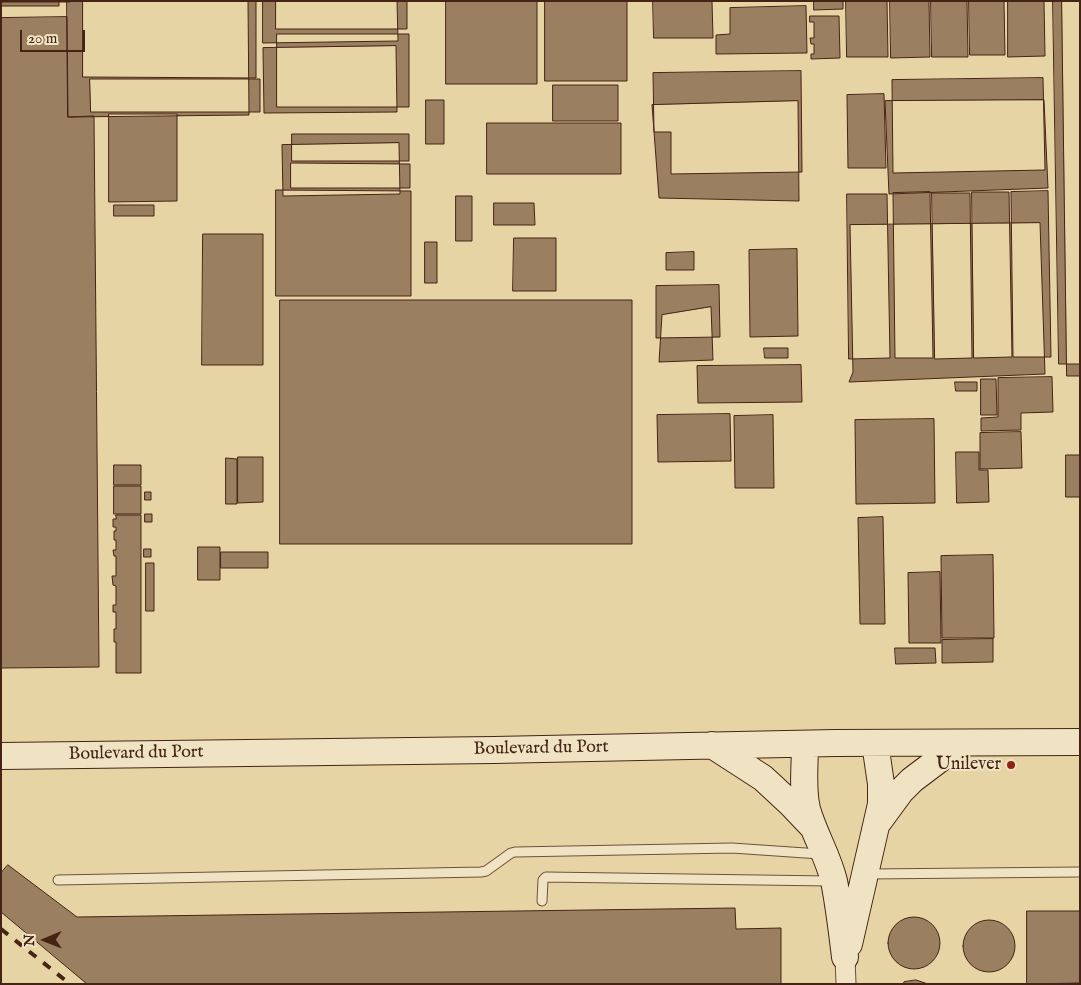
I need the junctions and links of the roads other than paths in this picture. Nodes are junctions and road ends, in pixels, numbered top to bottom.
1 (1080, 742) edge
2 (875, 743) junction
3 (961, 743) junction
4 (805, 744) junction
5 (712, 745) junction
6 (1, 756) edge
7 (876, 826) junction
8 (813, 827) junction
9 (825, 855) junction
10 (1080, 872) edge
11 (865, 874) junction
12 (58, 880) dead end
13 (834, 881) junction
14 (542, 901) dead end
15 (846, 957) junction
16 (846, 984) edge

1 - 3 main road, Boulevard du Port
2 - 3 main road, Boulevard du Port
2 - 4 main road, Boulevard du Port
2 - 7 main road
3 - 7 main road
4 - 5 main road, Boulevard du Port
4 - 8 main road
5 - 6 main road, Boulevard du Port
5 - 8 main road
7 - 11 main road
8 - 9 main road
9 - 12 lane
9 - 13 main road
10 - 11 lane
11 - 15 main road
13 - 14 lane
13 - 15 main road
15 - 16 street

